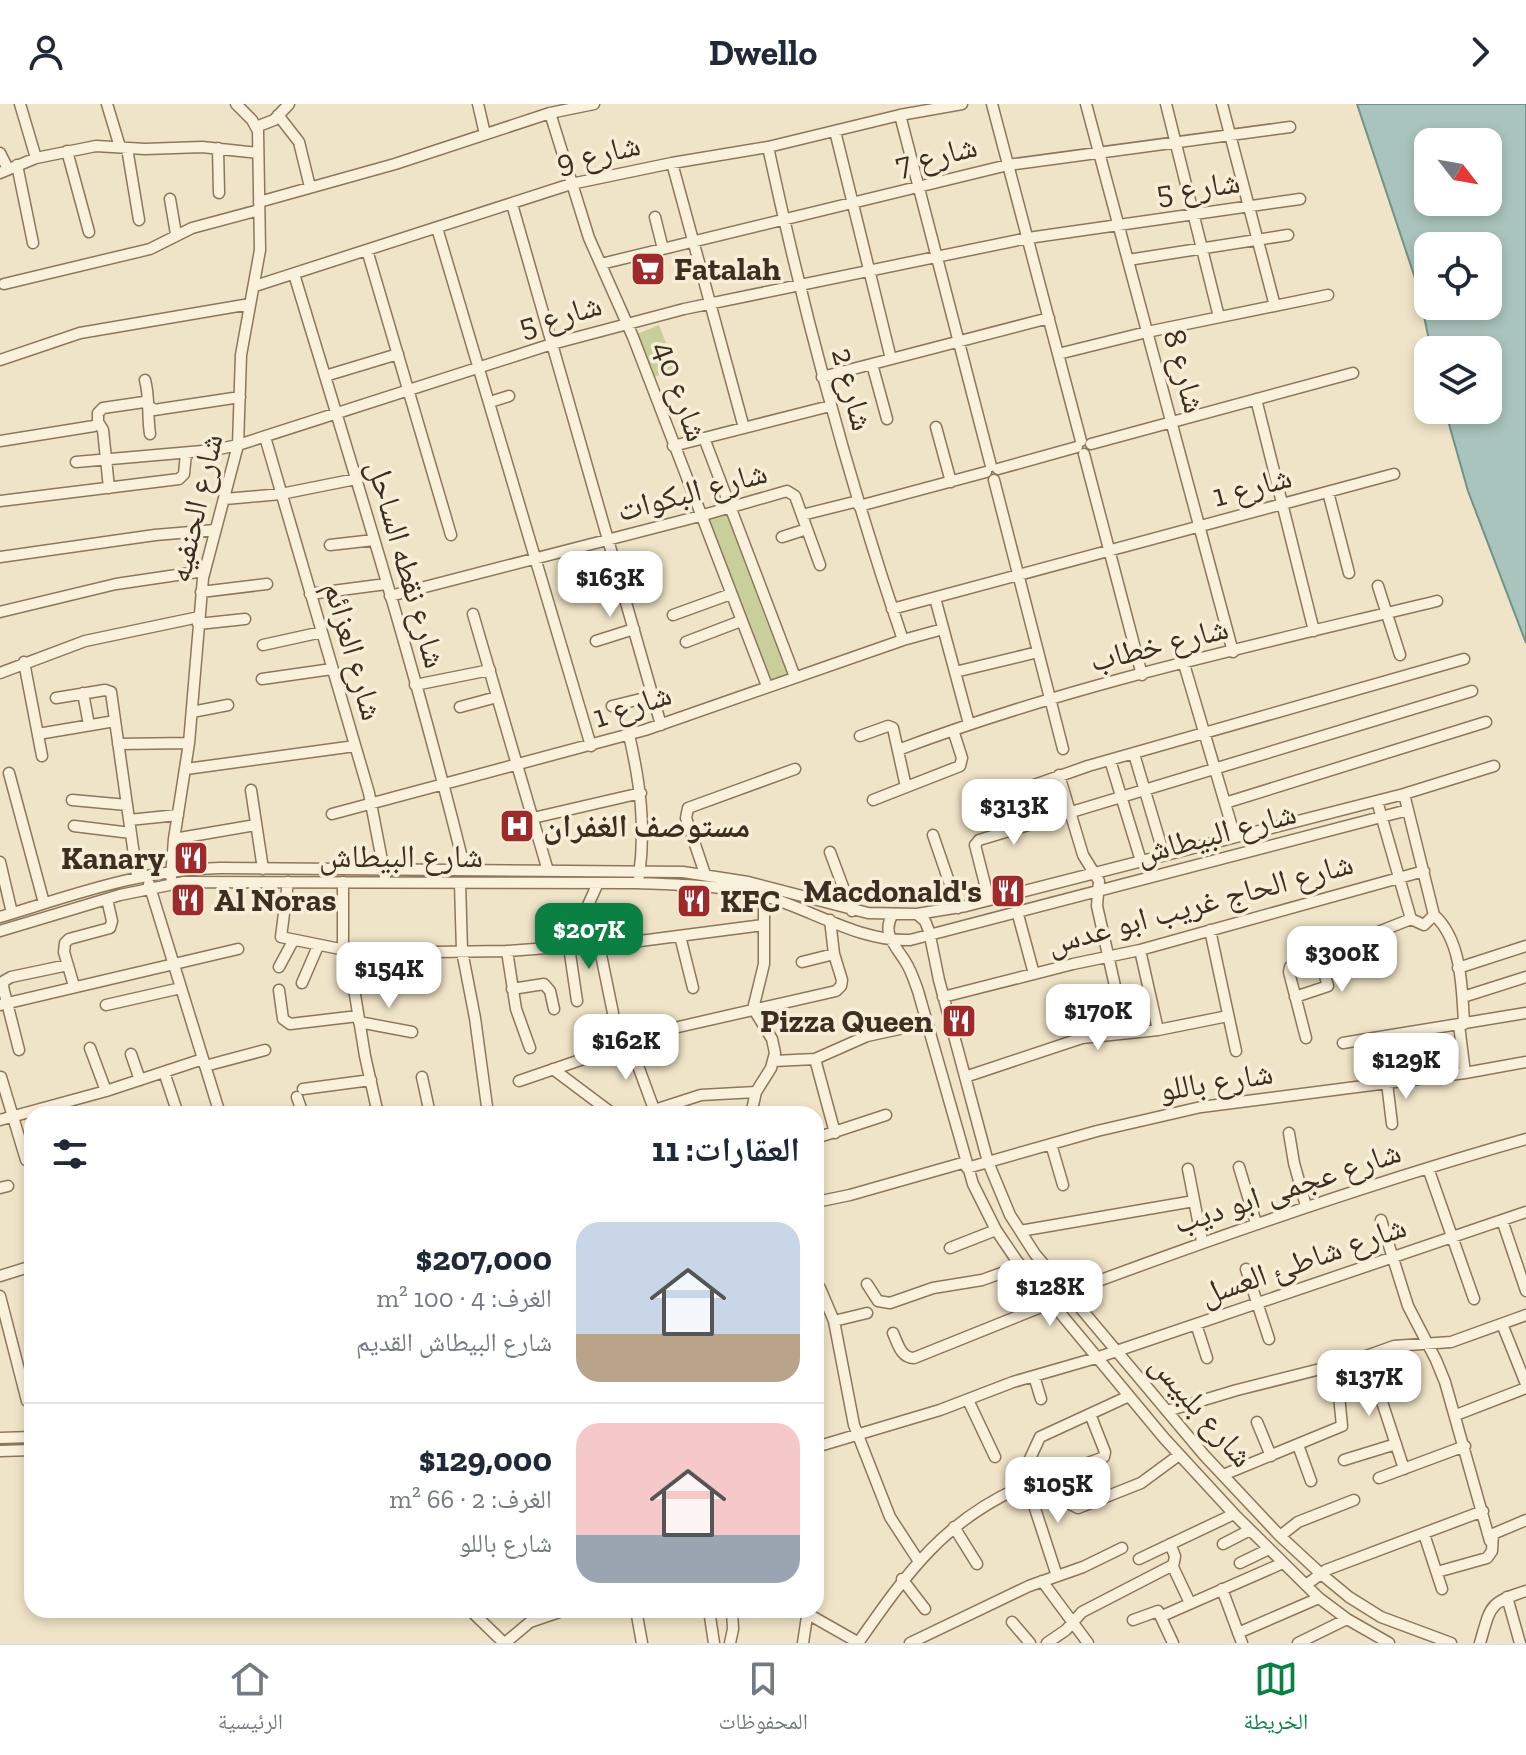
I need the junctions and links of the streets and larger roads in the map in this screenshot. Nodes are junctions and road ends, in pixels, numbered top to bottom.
1 (20, 104) edge
2 (107, 104) edge
3 (236, 104) edge
4 (289, 104) edge
5 (478, 104) edge
6 (962, 104) edge
7 (992, 104) edge
8 (1086, 104) edge
9 (1166, 104) edge
10 (1222, 104) edge
11 (586, 105) edge
12 (550, 113) junction
13 (278, 115) junction
14 (900, 115) junction
15 (256, 127) junction
16 (1290, 127) dead end
17 (835, 131) junction
18 (485, 134) junction
19 (1230, 136) junction
20 (1175, 143) junction
21 (124, 147) junction
22 (768, 147) junction
23 (218, 148) junction
24 (67, 151) junction
25 (0, 153) edge
26 (258, 153) junction
27 (1099, 153) junction
28 (36, 158) junction
29 (672, 163) junction
30 (1008, 165) junction
31 (9, 169) edge
32 (571, 184) junction
33 (310, 187) junction
34 (919, 187) junction
35 (219, 193) dead end
36 (170, 199) dead end
37 (1300, 199) dead end
38 (853, 203) junction
39 (512, 204) junction
40 (259, 206) junction
41 (1249, 206) junction
42 (1192, 214) junction
43 (655, 217) dead end
44 (139, 220) dead end
45 (784, 220) junction
46 (1118, 224) junction
47 (437, 228) junction
48 (89, 232) dead end
49 (176, 234) junction
50 (1288, 235) dead end
51 (1028, 238) junction
52 (1258, 240) junction
53 (693, 242) junction
54 (33, 243) dead end
55 (663, 249) junction
56 (1201, 249) junction
57 (367, 250) junction
58 (938, 257) junction
59 (1128, 260) junction
60 (601, 264) junction
61 (870, 271) junction
62 (294, 274) junction
63 (4, 284) dead end
64 (255, 286) junction
65 (799, 286) junction
66 (1328, 295) dead end
67 (710, 303) junction
68 (250, 304) junction
69 (1275, 306) junction
70 (1219, 317) junction
71 (1049, 318) junction
72 (628, 323) junction
73 (1147, 332) junction
74 (958, 342) junction
75 (552, 344) junction
76 (398, 354) junction
77 (1058, 354) junction
78 (891, 359) junction
79 (0, 360) edge
80 (872, 364) junction
81 (480, 367) junction
82 (1353, 373) dead end
83 (325, 376) junction
84 (822, 377) junction
85 (145, 380) dead end
86 (408, 389) junction
87 (509, 396) dead end
88 (240, 397) junction
89 (1256, 399) junction
90 (490, 402) junction
91 (830, 406) junction
92 (149, 407) junction
93 (336, 413) junction
94 (887, 419) dead end
95 (98, 422) junction
96 (1172, 422) junction
97 (936, 427) dead end
98 (744, 428) junction
99 (150, 434) dead end
100 (265, 437) junction
101 (704, 438) junction
102 (0, 441) edge
103 (238, 445) junction
104 (673, 446) junction
105 (1083, 446) junction
106 (186, 453) junction
107 (106, 459) junction
108 (76, 462) dead end
109 (992, 472) junction
110 (1394, 474) dead end
111 (356, 479) junction
112 (951, 482) junction
113 (109, 488) junction
114 (1328, 492) junction
115 (281, 494) junction
116 (225, 499) junction
117 (0, 501) edge
118 (858, 504) junction
119 (1283, 504) junction
120 (731, 507) junction
121 (802, 515) junction
122 (700, 516) junction
123 (1200, 527) junction
124 (807, 529) junction
125 (215, 530) junction
126 (451, 535) dead end
127 (782, 537) dead end
128 (374, 540) junction
129 (608, 541) junction
130 (330, 545) dead end
131 (1110, 551) junction
132 (0, 557) edge
133 (536, 559) junction
134 (820, 565) dead end
135 (204, 571) junction
136 (1349, 573) dead end
137 (1019, 575) junction
138 (267, 584) dead end
139 (386, 584) junction
140 (1378, 586) dead end
141 (201, 592) junction
142 (310, 594) junction
143 (731, 594) junction
144 (390, 596) junction
145 (935, 598) junction
146 (1437, 601) dead end
147 (892, 609) junction
148 (0, 612) edge
149 (1387, 613) junction
150 (473, 614) dead end
151 (673, 615) dead end
152 (245, 619) dead end
153 (198, 620) junction
154 (741, 621) junction
155 (634, 629) junction
156 (943, 629) junction
157 (1314, 631) junction
158 (322, 632) junction
159 (903, 640) junction
160 (596, 641) dead end
161 (686, 642) dead end
162 (263, 645) dead end
163 (1038, 652) junction
164 (1233, 652) junction
165 (1400, 655) dead end
166 (1464, 659) dead end
167 (24, 662) junction
168 (1184, 664) junction
169 (332, 669) junction
170 (490, 670) junction
171 (955, 672) junction
172 (0, 673) edge
173 (1142, 675) junction
174 (795, 677) junction
175 (262, 679) dead end
176 (415, 685) junction
177 (767, 686) junction
178 (1472, 691) dead end
179 (83, 693) junction
180 (653, 696) junction
181 (497, 697) junction
182 (56, 698) dead end
183 (1050, 698) junction
184 (228, 705) dead end
185 (612, 706) dead end
186 (460, 707) dead end
187 (192, 712) junction
188 (115, 721) junction
189 (1486, 722) dead end
190 (969, 724) junction
191 (89, 725) junction
192 (661, 725) junction
193 (953, 730) junction
194 (38, 734) junction
195 (1205, 734) junction
196 (629, 735) junction
197 (860, 736) dead end
198 (189, 743) junction
199 (118, 744) junction
200 (355, 746) junction
201 (591, 746) junction
202 (1063, 749) dead end
203 (898, 750) junction
204 (1134, 754) junction
205 (42, 756) dead end
206 (1110, 760) junction
207 (517, 765) junction
208 (1494, 766) dead end
209 (186, 769) junction
210 (795, 769) dead end
211 (1215, 770) junction
212 (9, 773) dead end
213 (1059, 775) junction
214 (444, 785) junction
215 (906, 787) junction
216 (251, 790) dead end
217 (1145, 791) junction
218 (641, 793) junction
219 (1404, 794) junction
220 (1003, 796) dead end
221 (1121, 798) junction
222 (72, 800) dead end
223 (873, 800) dead end
224 (1377, 801) junction
225 (1225, 803) junction
226 (372, 804) junction
227 (127, 805) junction
228 (1408, 810) junction
229 (1070, 813) junction
230 (332, 814) dead end
231 (178, 815) junction
232 (1381, 817) junction
233 (533, 818) junction
234 (129, 820) junction
235 (256, 825) junction
236 (74, 826) dead end
237 (131, 833) junction
238 (933, 835) dead end
239 (1235, 837) junction
240 (174, 839) junction
241 (830, 852) dead end
242 (1164, 855) junction
243 (1141, 861) junction
244 (0, 862) edge
245 (263, 869) junction
246 (384, 870) junction
247 (465, 870) junction
248 (640, 870) junction
249 (171, 871) junction
250 (548, 871) junction
251 (1424, 871) junction
252 (705, 874) junction
253 (1094, 874) junction
254 (142, 875) junction
255 (1398, 877) junction
256 (288, 882) junction
257 (343, 882) junction
258 (386, 882) junction
259 (460, 883) junction
260 (598, 883) junction
261 (638, 883) junction
262 (171, 884) junction
263 (150, 887) junction
264 (1098, 890) junction
265 (764, 891) junction
266 (107, 899) junction
267 (989, 900) junction
268 (44, 903) junction
269 (958, 908) junction
270 (852, 911) junction
271 (1017, 911) junction
272 (893, 914) junction
273 (917, 914) junction
274 (5, 915) edge
275 (1434, 915) junction
276 (1411, 919) junction
277 (830, 920) junction
278 (763, 925) junction
279 (3, 930) edge
280 (1210, 930) junction
281 (680, 936) junction
282 (930, 937) junction
283 (890, 939) junction
284 (293, 941) junction
285 (599, 945) junction
286 (318, 946) junction
287 (1526, 946) edge
288 (569, 947) junction
289 (238, 949) dead end
290 (1140, 950) junction
291 (345, 951) junction
292 (462, 951) junction
293 (507, 951) junction
294 (834, 954) junction
295 (1319, 956) junction
296 (1108, 957) junction
297 (802, 962) dead end
298 (173, 963) junction
299 (68, 965) junction
300 (279, 967) dead end
301 (1458, 968) junction
302 (1034, 974) junction
303 (1526, 977) edge
304 (302, 983) dead end
305 (387, 983) dead end
306 (353, 984) junction
307 (74, 986) junction
308 (181, 988) junction
309 (693, 988) dead end
310 (512, 989) junction
311 (279, 990) dead end
312 (1117, 995) dead end
313 (943, 997) junction
314 (1295, 997) junction
315 (1463, 997) junction
316 (577, 1001) dead end
317 (3, 1004) edge
318 (106, 1005) dead end
319 (554, 1009) dead end
320 (754, 1010) junction
321 (613, 1013) dead end
322 (1526, 1013) edge
323 (1228, 1016) junction
324 (359, 1019) junction
325 (927, 1023) junction
326 (1462, 1025) junction
327 (1158, 1030) junction
328 (412, 1032) dead end
329 (1306, 1038) dead end
330 (1343, 1043) dead end
331 (630, 1044) junction
332 (90, 1048) dead end
333 (530, 1048) dead end
334 (19, 1050) dead end
335 (265, 1050) dead end
336 (1236, 1051) dead end
337 (131, 1054) dead end
338 (815, 1059) junction
339 (774, 1061) junction
340 (204, 1062) junction
341 (1526, 1062) edge
342 (553, 1069) junction
343 (164, 1072) junction
344 (1465, 1073) junction
345 (1, 1077) edge
346 (422, 1077) dead end
347 (965, 1077) junction
348 (140, 1080) junction
349 (371, 1080) junction
350 (519, 1081) dead end
351 (1387, 1083) junction
352 (106, 1091) junction
353 (756, 1092) junction
354 (63, 1106) edge
355 (175, 1106) edge
356 (218, 1106) edge
357 (300, 1106) edge
358 (376, 1106) edge
359 (428, 1106) edge
360 (487, 1106) edge
361 (602, 1106) edge
362 (652, 1106) edge
363 (671, 1106) edge
364 (753, 1106) edge
365 (24, 1115) edge
366 (886, 1115) dead end
367 (13, 1117) junction
368 (0, 1120) edge
369 (1392, 1124) dead end
370 (835, 1133) junction
371 (1289, 1133) dead end
372 (824, 1136) edge
373 (1526, 1139) edge
374 (1051, 1144) junction
375 (24, 1153) edge
376 (988, 1162) junction
377 (966, 1165) junction
378 (1239, 1167) dead end
379 (1428, 1168) junction
380 (1188, 1169) dead end
381 (1063, 1185) dead end
382 (824, 1200) edge
383 (1194, 1201) junction
384 (1306, 1206) junction
385 (1526, 1212) edge
386 (1381, 1220) dead end
387 (1502, 1220) junction
388 (1256, 1223) junction
389 (996, 1230) junction
390 (1020, 1231) junction
391 (1452, 1237) junction
392 (1202, 1241) junction
393 (950, 1248) dead end
394 (1392, 1257) junction
395 (1021, 1266) junction
396 (24, 1268) edge
397 (1246, 1269) dead end
398 (0, 1276) edge
399 (867, 1284) dead end
400 (1526, 1291) edge
401 (1066, 1293) junction
402 (0, 1296) edge
403 (824, 1297) edge
404 (1474, 1299) dead end
405 (1051, 1303) junction
406 (1257, 1303) junction
407 (2, 1313) edge
408 (867, 1313) dead end
409 (1526, 1315) edge
410 (834, 1321) junction
411 (1196, 1324) junction
412 (1502, 1324) junction
413 (893, 1333) dead end
414 (1269, 1339) dead end
415 (1428, 1343) junction
416 (1116, 1351) junction
417 (1367, 1356) junction
418 (1096, 1358) junction
419 (1207, 1358) dead end
420 (1336, 1365) junction
421 (24, 1374) edge
422 (1034, 1376) junction
423 (1526, 1386) edge
424 (1129, 1396) junction
425 (1041, 1399) dead end
426 (968, 1400) junction
427 (1167, 1411) junction
428 (1090, 1414) junction
429 (1456, 1415) junction
430 (1257, 1422) dead end
431 (857, 1434) junction
432 (24, 1437) edge
433 (0, 1438) edge
434 (824, 1444) edge
435 (1396, 1444) junction
436 (1298, 1445) junction
437 (1465, 1446) junction
438 (24, 1450) edge
439 (0, 1451) edge
440 (1179, 1455) junction
441 (1271, 1456) junction
442 (995, 1457) dead end
443 (1344, 1460) dead end
444 (1404, 1469) junction
445 (1058, 1473) junction
446 (1223, 1475) junction
447 (1379, 1478) dead end
448 (1311, 1481) dead end
449 (1027, 1484) junction
450 (1016, 1489) junction
451 (1354, 1500) dead end
452 (1483, 1511) junction
453 (1234, 1514) junction
454 (1526, 1520) edge
455 (954, 1527) junction
456 (1250, 1530) junction
457 (1424, 1534) junction
458 (1280, 1536) junction
459 (1490, 1541) junction
460 (1170, 1544) junction
461 (1223, 1544) dead end
462 (1122, 1548) dead end
463 (1269, 1549) junction
464 (1139, 1559) dead end
465 (918, 1560) junction
466 (1240, 1563) dead end
467 (1283, 1563) junction
468 (977, 1564) dead end
469 (1173, 1565) junction
470 (1437, 1572) junction
471 (1320, 1573) junction
472 (1057, 1576) junction
473 (902, 1579) junction
474 (1042, 1581) junction
475 (1306, 1585) junction
476 (1222, 1589) junction
477 (1442, 1589) dead end
478 (1526, 1591) edge
479 (1507, 1597) junction
480 (1319, 1598) junction
481 (1190, 1603) junction
482 (925, 1609) dead end
483 (1162, 1616) junction
484 (478, 1618) edge
485 (542, 1618) edge
486 (637, 1618) edge
487 (710, 1618) edge
488 (732, 1618) edge
489 (805, 1618) edge
490 (817, 1618) edge
491 (1347, 1619) junction
492 (1133, 1620) dead end
493 (1012, 1622) dead end
494 (1072, 1622) junction
495 (1240, 1638) edge
496 (505, 1643) edge
497 (642, 1643) edge
498 (714, 1643) edge
499 (730, 1643) edge
500 (803, 1643) edge
501 (858, 1643) edge
502 (910, 1643) edge
503 (1030, 1643) edge
504 (1047, 1643) edge
505 (1088, 1643) edge
506 (1173, 1643) edge
507 (1300, 1643) edge
508 (1389, 1643) edge
509 (1451, 1643) edge
510 (1480, 1643) edge
511 (1520, 1643) edge

1 - 28 street
2 - 21 street
3 - 15 street
4 - 13 street
5 - 18 street
6 - 14 street, شارع 9
7 - 30 street
8 - 27 street, شارع 8
9 - 20 street
10 - 19 street
11 - 12 street
12 - 18 street
12 - 32 street, شارع 40
13 - 15 street
13 - 33 street
14 - 17 street, شارع 9
14 - 34 street
15 - 26 street, شارع الحنفيه
16 - 19 street, شارع 7
17 - 22 street, شارع 9
17 - 38 street
18 - 33 street
19 - 20 street, شارع 7
19 - 41 street
20 - 27 street, شارع 7
20 - 42 street
21 - 23 street
21 - 24 street
21 - 44 street
22 - 29 street, شارع 9
22 - 45 street, شارع 2
23 - 26 street
23 - 35 street
24 - 28 street
24 - 48 street
25 - 31 street
26 - 40 street, شارع الحنفيه
27 - 30 street, شارع 7
27 - 46 street, شارع 8
28 - 31 street
29 - 32 street, شارع 9
29 - 53 street
30 - 34 street, شارع 7
30 - 51 street
31 - 54 street
32 - 39 street, شارع 9
32 - 60 street, شارع 40
33 - 40 street
34 - 38 street, شارع 7
34 - 58 street
36 - 49 street
37 - 41 street, شارع 5
38 - 45 street, شارع 7
38 - 61 street
39 - 47 street, شارع 9
39 - 75 street
40 - 49 street
40 - 64 street, شارع الحنفيه
41 - 42 street, شارع 5
41 - 52 street
42 - 46 street, شارع 5
42 - 56 street
43 - 55 street
45 - 53 street, شارع 7
45 - 65 street, شارع 2
46 - 51 street, شارع 5
46 - 59 street, شارع 8
47 - 57 street, شارع 9
47 - 81 street
49 - 63 street
50 - 52 street
51 - 58 street, شارع 5
51 - 71 street
52 - 56 street
52 - 69 street
53 - 55 street, شارع 7
53 - 67 street
55 - 60 street, شارع 7
56 - 59 street
56 - 70 street
57 - 62 street, شارع 9
57 - 76 street
58 - 61 street, شارع 5
58 - 74 street
59 - 73 street, شارع 8
60 - 72 street, شارع 40
61 - 65 street, شارع 5
61 - 78 street
62 - 64 street, شارع 9
62 - 83 street, شارع نقطه الساحل
64 - 68 street, شارع الحنفيه
65 - 67 street, شارع 5
65 - 84 street, شارع 2
66 - 69 street
67 - 72 street, شارع 5
67 - 98 street
68 - 79 street
68 - 88 street, شارع الحنفيه
69 - 70 street
70 - 73 street
71 - 74 street
71 - 77 street
72 - 75 street, شارع 5
72 - 104 street, شارع 40
73 - 77 street
73 - 96 street, شارع 8
74 - 78 street
74 - 109 street
75 - 81 street, شارع 5
75 - 129 street
76 - 83 street
76 - 86 street
77 - 105 street
78 - 80 street
80 - 84 street
80 - 94 street
81 - 86 street, شارع 5
81 - 90 street
82 - 89 street
83 - 93 street, شارع نقطه الساحل
84 - 91 street, شارع 2
85 - 92 street
86 - 93 street, شارع 5
86 - 126 street
87 - 90 street
88 - 92 street
88 - 103 street, شارع الحنفيه
89 - 96 street
89 - 119 street
90 - 133 street
91 - 98 street
91 - 118 street, شارع 2
92 - 95 street
92 - 99 street
93 - 100 street, شارع 5
93 - 111 street, شارع نقطه الساحل
95 - 102 street
95 - 107 street
96 - 105 street
96 - 123 street, شارع 8
97 - 112 street
98 - 101 street
100 - 103 street, شارع 5
100 - 115 street, شارع العزائم
101 - 104 street
101 - 120 street, شارع 40
103 - 106 street, شارع 5
103 - 116 street, شارع الحنفيه
104 - 122 street, شارع 40
105 - 109 street
105 - 131 street
106 - 107 street, شارع 5
106 - 113 street
107 - 108 street, شارع 5
107 - 113 street
109 - 112 street
109 - 137 street
110 - 114 street, شارع 1
111 - 115 street
111 - 128 street, شارع نقطه الساحل
112 - 118 street
113 - 117 street
114 - 119 street, شارع 1
114 - 136 street
115 - 116 street
115 - 142 street, شارع العزائم
116 - 125 street, شارع الحنفيه
118 - 121 street
118 - 147 street, شارع 2
119 - 123 street, شارع 1
119 - 157 street
120 - 121 street, شارع البكوات
120 - 122 street, شارع البكوات
120 - 174 street, شارع 40
121 - 124 street, شارع البكوات
122 - 129 street, شارع البكوات
122 - 143 street, شارع 40
123 - 131 street, شارع 1
123 - 164 street, شارع 8
124 - 127 street
124 - 134 street, شارع البكوات
125 - 132 street
125 - 135 street, شارع الحنفيه
128 - 130 street
128 - 139 street, شارع نقطه الساحل
129 - 133 street, شارع البكوات
129 - 155 street
131 - 137 street, شارع 1
131 - 173 street
133 - 144 street, شارع البكوات
133 - 201 street
135 - 141 street, شارع الحنفيه
135 - 148 street
137 - 145 street, شارع 1
137 - 163 street
138 - 141 street
139 - 142 street
139 - 144 street, شارع نقطه الساحل
140 - 149 street
141 - 153 street, شارع الحنفيه
142 - 158 street, شارع العزائم
143 - 151 street
143 - 154 street, شارع 40
144 - 176 street, شارع نقطه الساحل
145 - 147 street, شارع 1
145 - 156 street
146 - 149 street, شارع خطاب
147 - 159 street, شارع 2
149 - 157 street, شارع خطاب
149 - 165 street
150 - 170 street
152 - 153 street
153 - 167 street
153 - 187 street, شارع الحنفيه
154 - 161 street
154 - 177 street, شارع 40
155 - 160 street
155 - 180 street
156 - 159 street, شارع 1
156 - 171 street
157 - 164 street, شارع خطاب
158 - 162 street
158 - 169 street, شارع العزائم
159 - 174 street, شارع 1
163 - 171 street
163 - 183 street
164 - 168 street, شارع خطاب
166 - 195 street
167 - 172 street
167 - 194 street
168 - 173 street, شارع خطاب
168 - 195 street
169 - 175 street
169 - 200 street, شارع العزائم
170 - 176 street
170 - 181 street
171 - 190 street
173 - 183 street, شارع خطاب
174 - 177 street, شارع 1
176 - 214 street, شارع نقطه الساحل
177 - 192 street, شارع 1
178 - 211 street
179 - 182 street
179 - 188 street
179 - 191 street
180 - 185 street
180 - 192 street
181 - 186 street
181 - 207 street
183 - 190 street, شارع خطاب
183 - 202 street
184 - 187 street
187 - 198 street, شارع الحنفيه
188 - 191 street
188 - 199 street
189 - 225 street
190 - 193 street, شارع خطاب
191 - 194 street
192 - 196 street, شارع 1
193 - 203 street, شارع خطاب
193 - 215 street
194 - 205 street
195 - 204 street
195 - 211 street
196 - 201 street, شارع 1
196 - 218 street
197 - 203 street
198 - 199 street
198 - 209 street, شارع الحنفيه
199 - 227 street
200 - 209 street
200 - 226 street, شارع العزائم
201 - 207 street, شارع 1
203 - 215 street
204 - 206 street
204 - 217 street
206 - 213 street
206 - 221 street
207 - 214 street, شارع 1
207 - 233 street
208 - 219 street, شارع البيطاش
209 - 231 street, شارع الحنفيه
210 - 252 street
211 - 217 street
211 - 225 street
212 - 268 street
213 - 220 street
213 - 229 street
214 - 226 street, شارع 1
214 - 247 street, شارع نقطه الساحل
215 - 223 street
216 - 235 street
217 - 221 street
217 - 242 street
218 - 233 street
218 - 248 street
219 - 224 street, شارع البيطاش
219 - 228 street
221 - 229 street
221 - 243 street
222 - 227 street
224 - 232 street
224 - 239 street, شارع البيطاش
225 - 239 street
226 - 230 street, شارع 1
226 - 246 street, شارع العزائم
227 - 234 street
228 - 232 street, شارع البيطاش
228 - 251 street
229 - 253 street
229 - 267 street
231 - 234 street
231 - 240 street, شارع الحنفيه
232 - 255 street
232 - 264 street, شارع البيطاش
233 - 250 street
234 - 237 street
235 - 240 street
235 - 245 street
236 - 237 street
237 - 254 street
238 - 269 street
239 - 242 street, شارع البيطاش
240 - 249 street, شارع الحنفيه
241 - 270 street
242 - 243 street, شارع البيطاش
243 - 253 street, شارع البيطاش
244 - 274 street
245 - 246 street, شارع البيطاش
245 - 249 street, شارع البيطاش
246 - 247 street, شارع البيطاش
246 - 258 street, شارع العزائم
247 - 250 street, شارع البيطاش
248 - 250 street, شارع البيطاش
248 - 252 street, شارع البيطاش
248 - 261 street
249 - 254 street, شارع البيطاش
249 - 262 street, شارع الحنفيه
251 - 255 street, شارع الحاج غريب ابو عدس
251 - 275 street
252 - 265 street, شارع البيطاش
253 - 264 street
253 - 267 street, شارع البيطاش
254 - 263 street
254 - 268 street, شارع البيطاش
255 - 276 street
255 - 280 street, شارع الحاج غريب ابو عدس
256 - 257 street, شارع البيطاش
256 - 262 street, شارع البيطاش
256 - 284 street
257 - 258 street, شارع البيطاش
257 - 291 street
258 - 259 street, شارع البيطاش
259 - 260 street, شارع البيطاش
259 - 292 street
260 - 261 street, شارع البيطاش
260 - 288 street
261 - 265 street, شارع البيطاش
262 - 263 street, شارع البيطاش
263 - 266 street, شارع البيطاش
263 - 298 street
264 - 271 street, شارع البيطاش
264 - 296 street
265 - 270 street, شارع البيطاش
265 - 277 street, شارع البيطاش
265 - 278 street
266 - 279 street, شارع البيطاش
266 - 299 street
267 - 269 street, شارع البيطاش
268 - 274 street, شارع البيطاش
269 - 273 street, شارع البيطاش
270 - 272 street, شارع البيطاش
271 - 282 street, شارع البيطاش
271 - 302 street
272 - 273 street, شارع البيطاش
272 - 283 street
273 - 282 street, شارع بلبيس
274 - 279 street
275 - 276 street
275 - 301 street
276 - 295 street
277 - 283 street, شارع البيطاش
277 - 294 street
278 - 281 street
278 - 320 street
280 - 290 street, شارع الحاج غريب ابو عدس
280 - 323 street
281 - 285 street
281 - 309 street
282 - 283 street, شارع البيطاش
282 - 313 street, شارع بلبيس
283 - 325 street, شارع بلبيس
284 - 286 street
284 - 300 street
285 - 288 street
285 - 321 street
286 - 291 street
286 - 304 street
287 - 301 street
288 - 293 street
288 - 316 street
289 - 298 street
290 - 296 street, شارع الحاج غريب ابو عدس
290 - 327 street
291 - 292 street
291 - 306 street
292 - 293 street
292 - 360 street
293 - 310 street
294 - 297 street
294 - 320 street
295 - 314 street
295 - 314 street
296 - 302 street, شارع الحاج غريب ابو عدس
296 - 312 street
298 - 307 street
298 - 308 street
299 - 307 street
299 - 317 street
301 - 315 street
302 - 313 street, شارع الحاج غريب ابو عدس
303 - 315 street
305 - 306 street
306 - 324 street
307 - 317 street
308 - 318 street
308 - 340 street
310 - 319 street
310 - 333 street
311 - 324 street
313 - 347 street, شارع بلبيس
314 - 329 street
315 - 326 street
317 - 334 street
320 - 331 street
320 - 339 street
322 - 326 street
323 - 327 street
323 - 336 street
324 - 328 street
324 - 349 street
325 - 338 street
325 - 377 street, شارع بلبيس
326 - 330 street
326 - 344 street
327 - 347 street
331 - 342 street
331 - 362 street
332 - 352 street
335 - 340 street
337 - 348 street
338 - 339 street
338 - 370 street
339 - 353 street
340 - 343 street
340 - 356 street
341 - 344 street, شارع باللو
342 - 350 street
342 - 361 street
343 - 348 street
343 - 355 street
344 - 351 street, شارع باللو
345 - 367 street
346 - 359 street
347 - 376 street, شارع بلبيس
348 - 352 street
349 - 357 street
349 - 358 street
351 - 369 street
351 - 374 street, شارع باللو
352 - 354 street
353 - 363 street
353 - 364 street
365 - 367 street
366 - 370 street
367 - 368 street
367 - 375 street
370 - 372 street
371 - 384 street
373 - 379 street, شارع عجمى ابو ديب
374 - 376 street, شارع باللو
374 - 381 street
376 - 377 street, شارع باللو
376 - 390 street, شارع بلبيس
377 - 382 street, شارع باللو
377 - 389 street, شارع بلبيس
378 - 388 street
379 - 384 street, شارع عجمى ابو ديب
379 - 391 street
380 - 383 street
383 - 390 street
383 - 392 street
384 - 388 street, شارع عجمى ابو ديب
385 - 387 street, شارع شاطئ العسل
386 - 394 street
387 - 391 street, شارع شاطئ العسل
387 - 400 street
388 - 392 street, شارع عجمى ابو ديب
389 - 393 street
389 - 395 street, شارع بلبيس
390 - 401 street, شارع بلبيس
391 - 394 street, شارع شاطئ العسل
391 - 404 street
392 - 401 street, شارع عجمى ابو ديب
394 - 406 street, شارع شاطئ العسل
394 - 415 street
395 - 399 street
395 - 405 street, شارع بلبيس
396 - 398 street
397 - 406 street
401 - 416 street, شارع بلبيس
402 - 407 street
403 - 410 street
405 - 413 street
405 - 418 street, شارع بلبيس
406 - 411 street, شارع شاطئ العسل
406 - 414 street
407 - 421 street
408 - 410 street
409 - 412 street
410 - 431 street
411 - 416 street, شارع شاطئ العسل
411 - 419 street
412 - 415 street
412 - 423 street
415 - 417 street
415 - 429 street
416 - 418 street, شارع شاطئ العسل
416 - 427 street, شارع بلبيس
417 - 420 street
417 - 435 street
418 - 422 street, شارع شاطئ العسل
418 - 424 street, شارع بلبيس
420 - 427 street
420 - 436 street
422 - 425 street
422 - 426 street, شارع شاطئ العسل
423 - 429 street
424 - 428 street
424 - 440 street, شارع بلبيس
426 - 431 street, شارع شاطئ العسل
426 - 442 street
427 - 446 street, شارع بلبيس
428 - 445 street
428 - 450 street
429 - 437 street
430 - 441 street
431 - 434 street, شارع شاطئ العسل
431 - 465 street
432 - 433 street
435 - 443 street
435 - 444 street
436 - 441 street
436 - 448 street
437 - 444 street
437 - 452 street
438 - 439 street
440 - 445 street
440 - 453 street, شارع بلبيس
441 - 446 street
444 - 447 street
445 - 449 street
446 - 458 street, شارع بلبيس
449 - 450 street
449 - 472 street
450 - 455 street
451 - 458 street
452 - 457 street
452 - 459 street
453 - 456 street, شارع بلبيس
453 - 460 street
454 - 459 street
455 - 465 street
455 - 468 street
456 - 461 street
456 - 463 street, شارع بلبيس
457 - 470 street
457 - 471 street
458 - 471 street, شارع بلبيس
459 - 470 street
460 - 464 street
460 - 469 street
462 - 472 street
463 - 466 street
463 - 467 street, شارع بلبيس
465 - 473 street
467 - 475 street, شارع بلبيس
467 - 476 street
469 - 481 street
469 - 494 street
470 - 477 street
471 - 475 street
471 - 509 street, شارع بلبيس
472 - 474 street
473 - 482 street
473 - 501 street
474 - 494 street
474 - 502 street
475 - 480 street, شارع بلبيس
476 - 481 street
476 - 495 street
478 - 479 street
479 - 510 street
479 - 511 street
480 - 491 street, شارع بلبيس
480 - 495 street
481 - 483 street
483 - 492 street
483 - 506 street
484 - 496 street
485 - 496 street
486 - 497 street
487 - 498 street
488 - 499 street
489 - 500 street
490 - 501 street
491 - 507 street
491 - 508 street, شارع بلبيس
493 - 503 street
494 - 504 street
494 - 505 street

